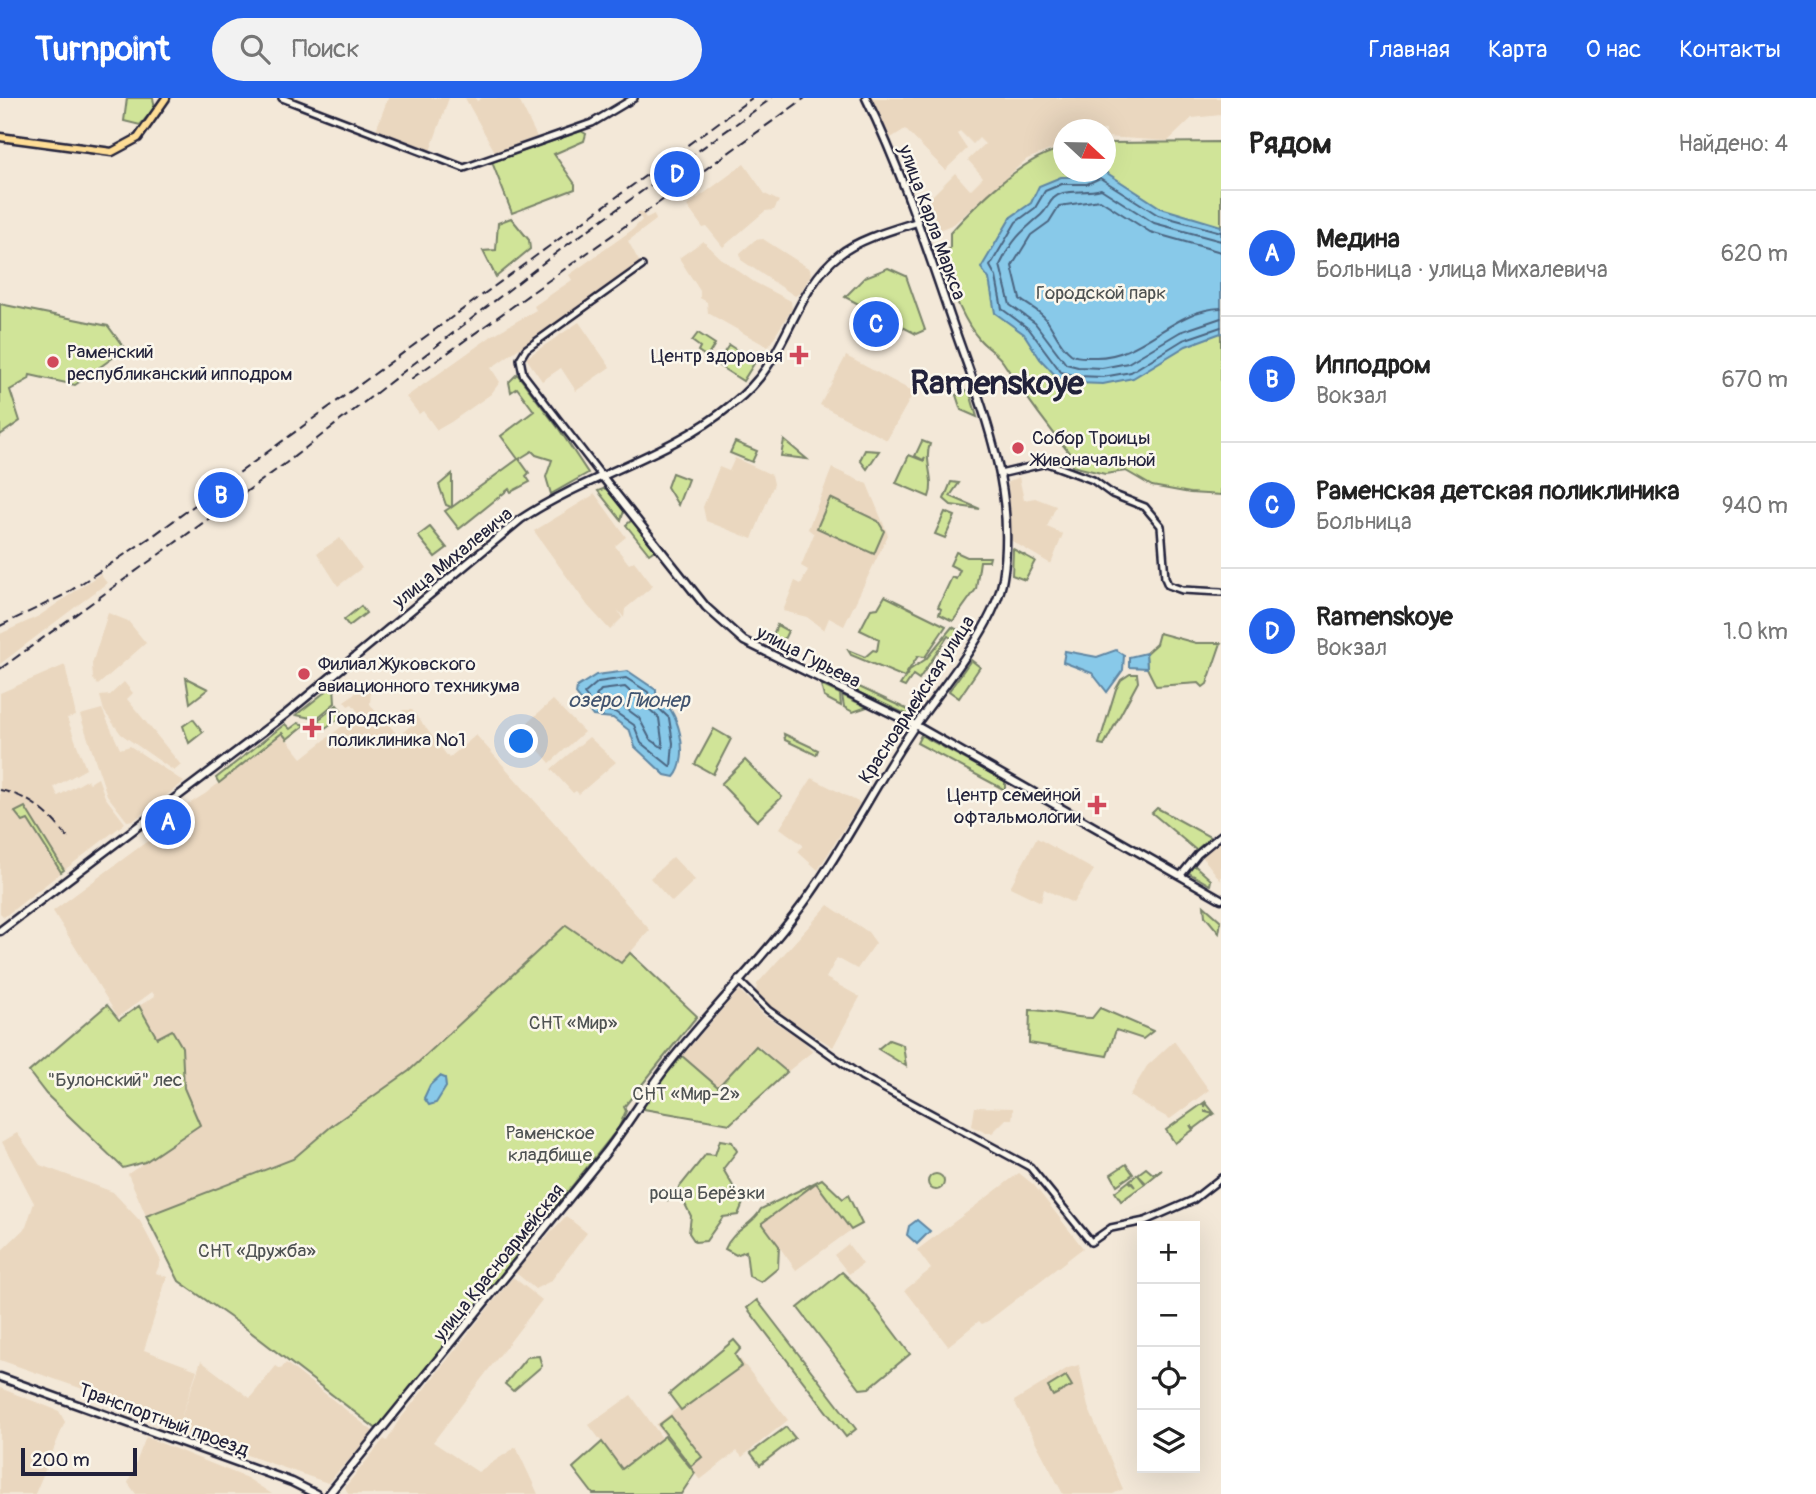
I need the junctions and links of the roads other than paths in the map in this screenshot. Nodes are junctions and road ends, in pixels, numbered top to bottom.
1 (166, 98) edge
2 (282, 98) edge
3 (634, 98) edge
4 (866, 98) edge
5 (0, 137) edge
6 (917, 222) junction
7 (642, 266) dead end
8 (965, 359) joint
9 (1000, 474) junction
10 (601, 475) junction
11 (1221, 592) edge
12 (915, 725) junction
13 (1221, 835) edge
14 (1181, 875) junction
15 (1221, 899) edge
16 (0, 932) edge
17 (738, 980) junction
18 (1221, 1178) edge
19 (0, 1377) edge
20 (316, 1494) edge
21 (329, 1494) edge

1 - 5 main road
2 - 3 street
4 - 6 main road, улица Карла Маркса
6 - 8 main road, улица Карла Маркса
6 - 10 main road, улица Михалевича
7 - 10 street, улица Гурьева
8 - 9 main road, Красноармейская улица
9 - 11 street
9 - 12 main road, Красноармейская улица
10 - 12 main road, улица Гурьева
10 - 16 main road, улица Михалевича
12 - 14 main road, улица Гурьева
12 - 17 main road, Красноармейская улица
13 - 14 street
14 - 15 main road, улица Гурьева
17 - 18 street
17 - 21 main road, улица Красноармейская
19 - 20 main road, Транспортный проезд

